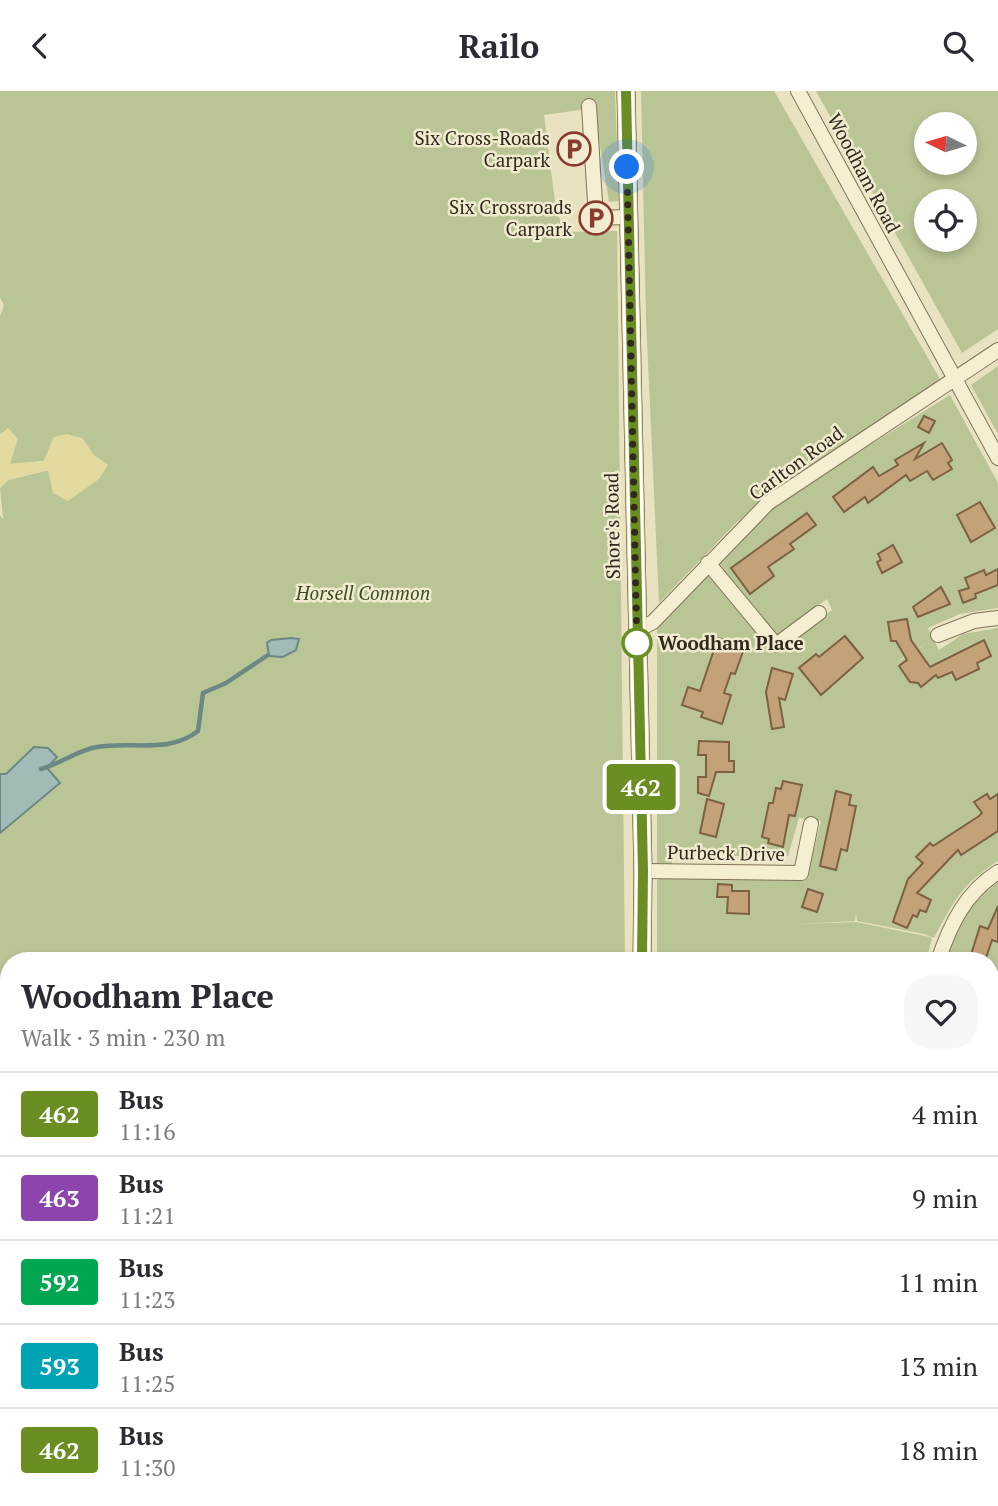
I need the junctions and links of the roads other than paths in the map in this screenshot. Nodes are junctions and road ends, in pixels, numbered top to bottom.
1 (626, 91) edge
2 (798, 91) edge
3 (589, 106) dead end
4 (628, 217) junction
5 (998, 350) edge
6 (954, 379) junction
7 (998, 458) edge
8 (708, 563) junction
9 (819, 613) dead end
10 (998, 618) edge
11 (636, 631) junction
12 (939, 635) dead end
13 (811, 824) dead end
14 (643, 871) junction
15 (998, 872) edge
16 (642, 952) edge
17 (941, 952) edge

1 - 4 main road, Shore's Road
2 - 6 street, Woodham Road
3 - 4 street
4 - 11 main road, Shore's Road
5 - 6 street, Carlton Road
6 - 7 street, Woodham Road
6 - 8 street, Carlton Road
8 - 9 street
8 - 11 street, Carlton Road
10 - 12 street
11 - 14 main road, Shore's Road
13 - 14 street, Purbeck Drive
14 - 16 main road, Shore's Road
15 - 17 street

